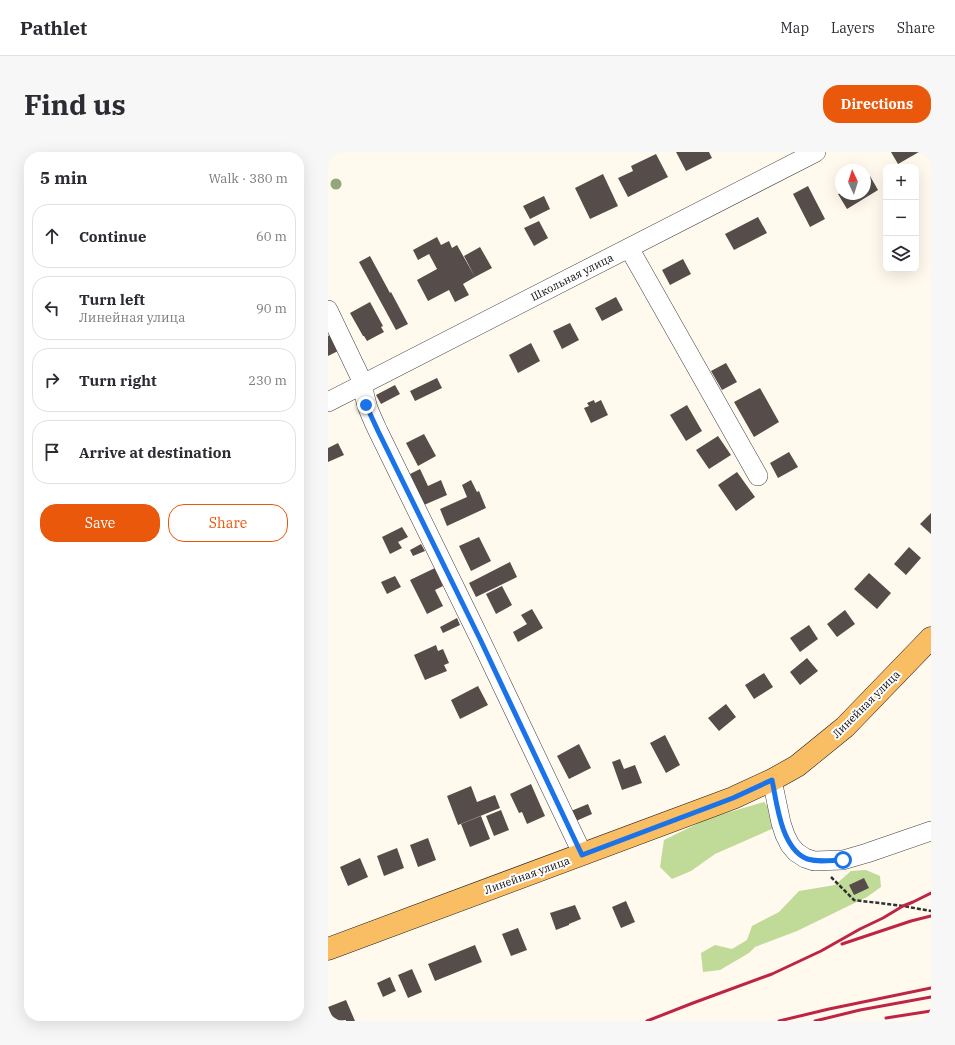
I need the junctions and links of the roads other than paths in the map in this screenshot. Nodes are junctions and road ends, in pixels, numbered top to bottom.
1 (816, 152) edge
2 (629, 248) junction
3 (328, 310) edge
4 (364, 383) junction
5 (328, 402) edge
6 (758, 476) dead end
7 (931, 638) edge
8 (772, 780) junction
9 (931, 831) edge
10 (582, 855) junction
11 (328, 949) edge

1 - 2 street, Школьная улица
2 - 4 street, Школьная улица
2 - 6 street
3 - 4 street
4 - 5 street, Школьная улица
4 - 10 street
7 - 8 main road, Линейная улица
8 - 9 street
8 - 10 main road, Линейная улица
10 - 11 main road, Линейная улица

